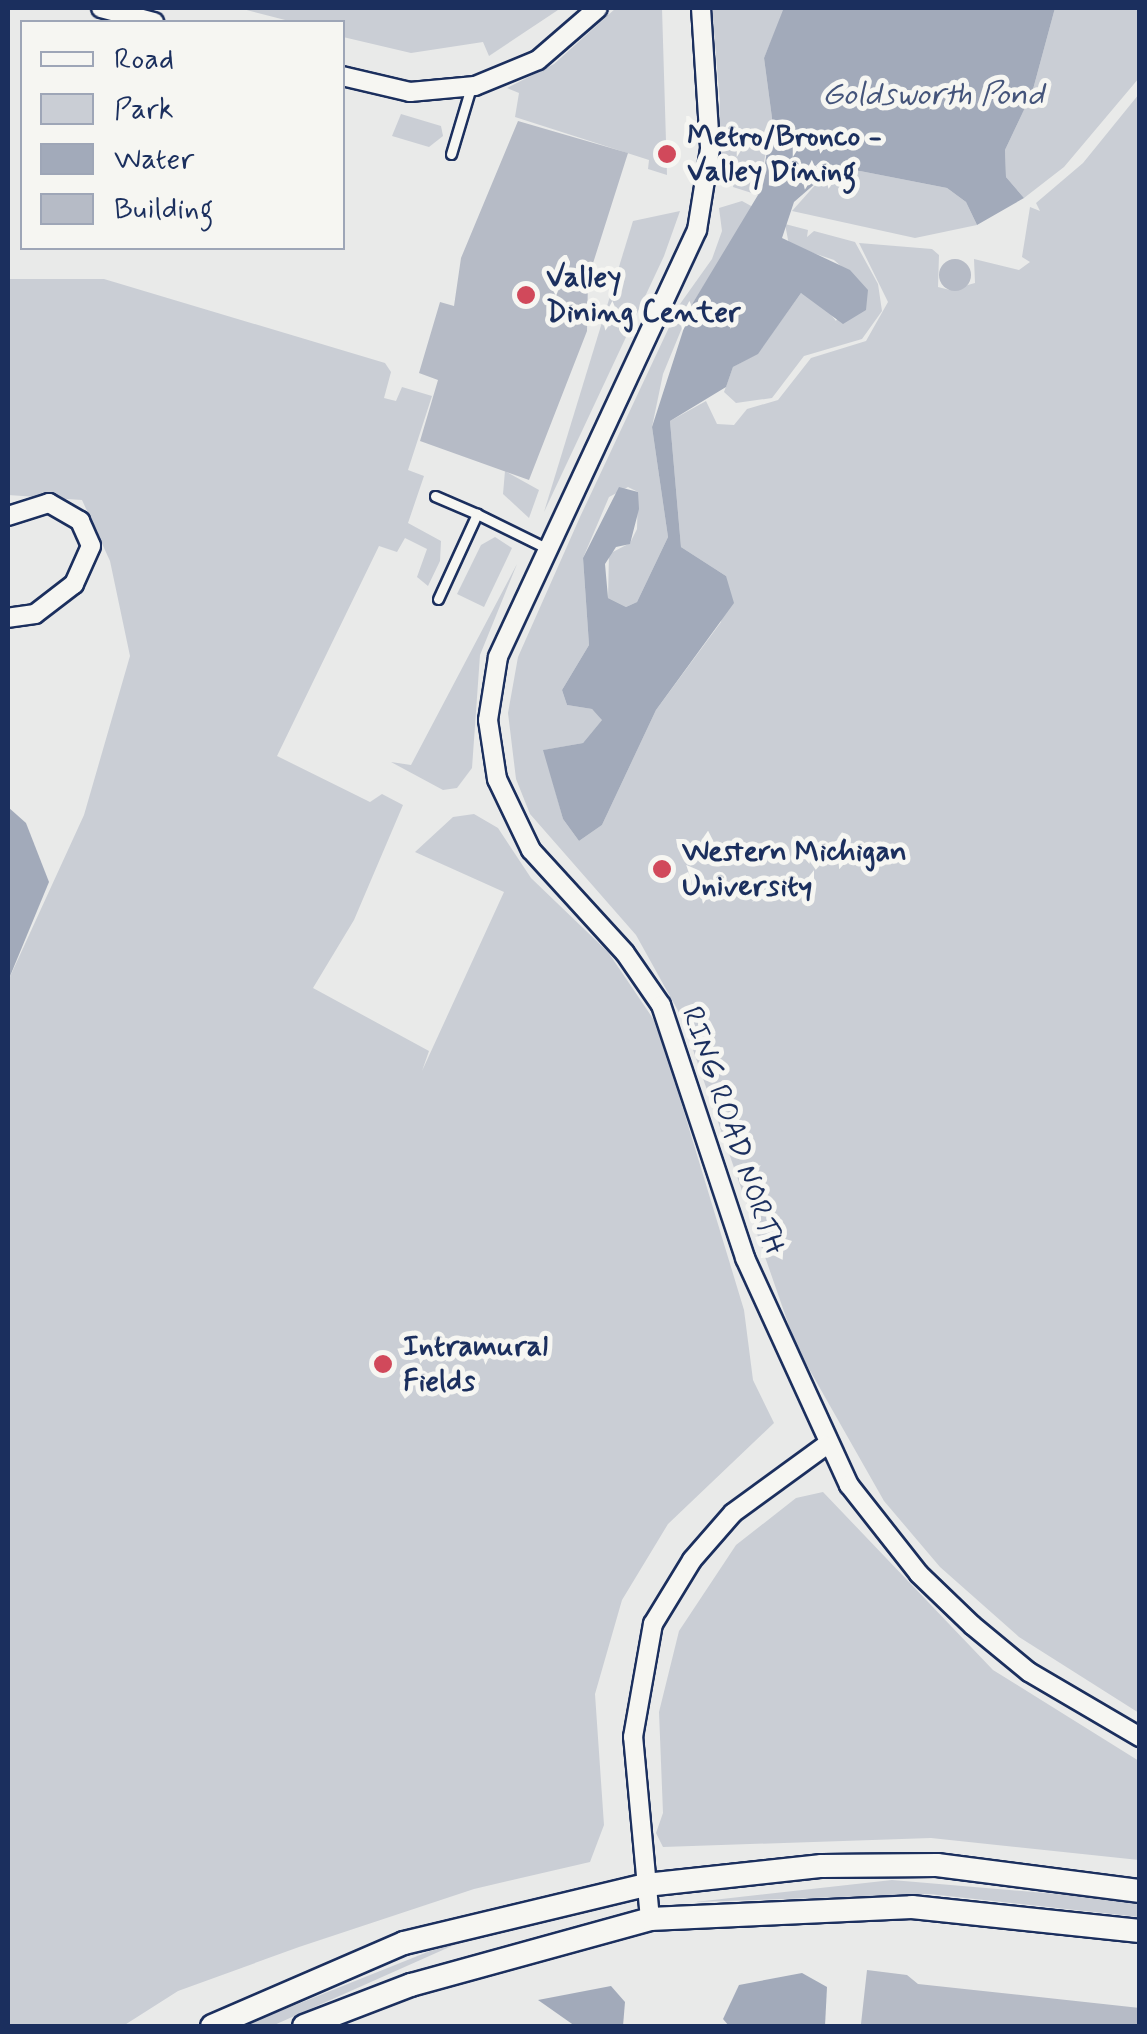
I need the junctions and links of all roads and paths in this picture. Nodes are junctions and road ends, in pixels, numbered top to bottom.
1 (102, 8) edge
2 (598, 8) edge
3 (700, 8) edge
4 (147, 20) edge
5 (345, 77) edge
6 (470, 87) junction
7 (451, 154) dead end
8 (435, 496) dead end
9 (476, 514) junction
10 (8, 516) edge
11 (546, 548) junction
12 (438, 599) dead end
13 (8, 618) edge
14 (826, 1446) junction
15 (1140, 1737) edge
16 (646, 1885) junction
17 (1140, 1891) edge
18 (650, 1919) junction
19 (1140, 1931) edge
20 (212, 2026) edge
21 (304, 2026) edge

1 - 4 street
2 - 6 street
3 - 11 street, RING ROAD NORTH
5 - 6 street
6 - 7 lane
8 - 9 lane
9 - 11 lane
9 - 12 lane
10 - 13 street
11 - 14 street, RING ROAD NORTH
14 - 15 street, RING ROAD NORTH
14 - 16 street
16 - 17 street
16 - 18 street
16 - 20 street
18 - 19 street
18 - 21 street

